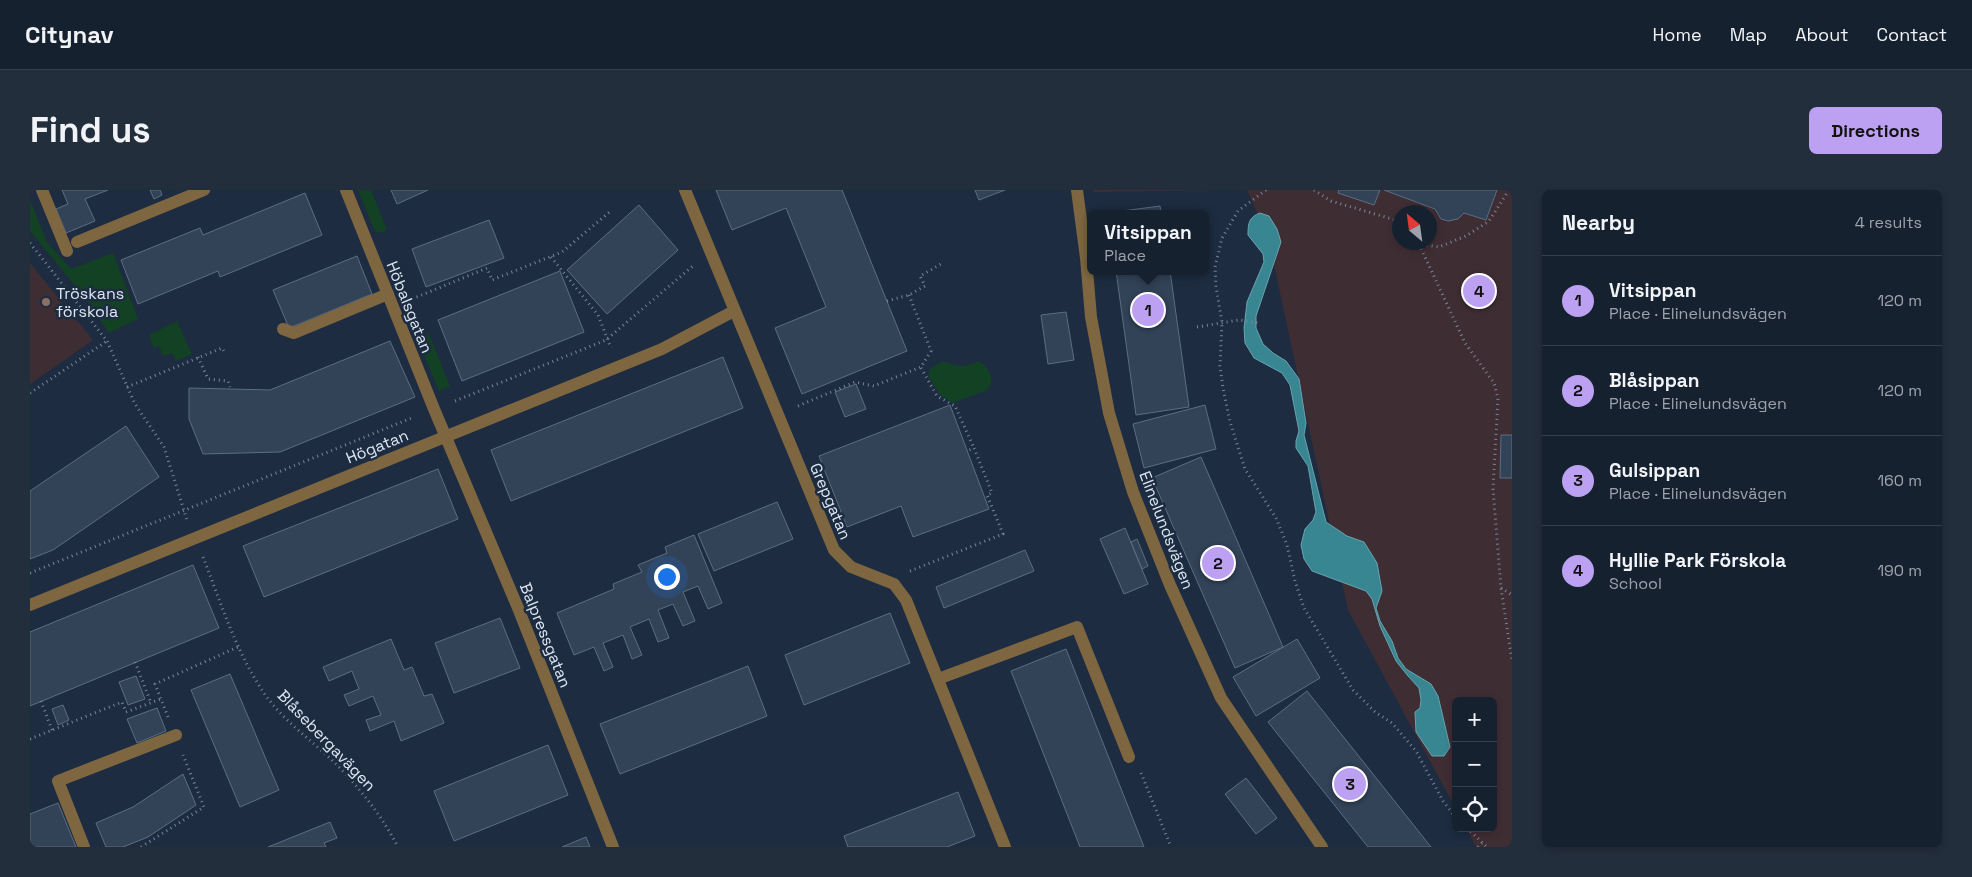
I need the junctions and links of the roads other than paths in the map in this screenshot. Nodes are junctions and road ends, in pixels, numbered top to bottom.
1 (42, 190) edge
2 (204, 190) edge
3 (346, 190) edge
4 (685, 190) edge
5 (1077, 190) edge
6 (77, 242) dead end
7 (67, 251) dead end
8 (1087, 270) edge
9 (1087, 275) edge
10 (388, 294) junction
11 (734, 311) junction
12 (283, 329) dead end
13 (446, 435) junction
14 (30, 605) edge
15 (938, 679) junction
16 (176, 736) dead end
17 (1129, 757) road end
18 (84, 847) edge
19 (614, 847) edge
20 (1005, 847) edge
21 (1322, 847) edge

1 - 7 street
2 - 6 street
3 - 10 street, Höbalsgatan
4 - 11 street, Grepgatan
5 - 8 street, Elinelundsvägen
9 - 21 street, Elinelundsvägen
10 - 12 street
10 - 13 street, Höbalsgatan
11 - 13 street, Högatan
11 - 15 street, Grepgatan
13 - 14 street, Högatan
13 - 19 street, Balpressgatan
15 - 17 street
15 - 20 street, Grepgatan
16 - 18 street

